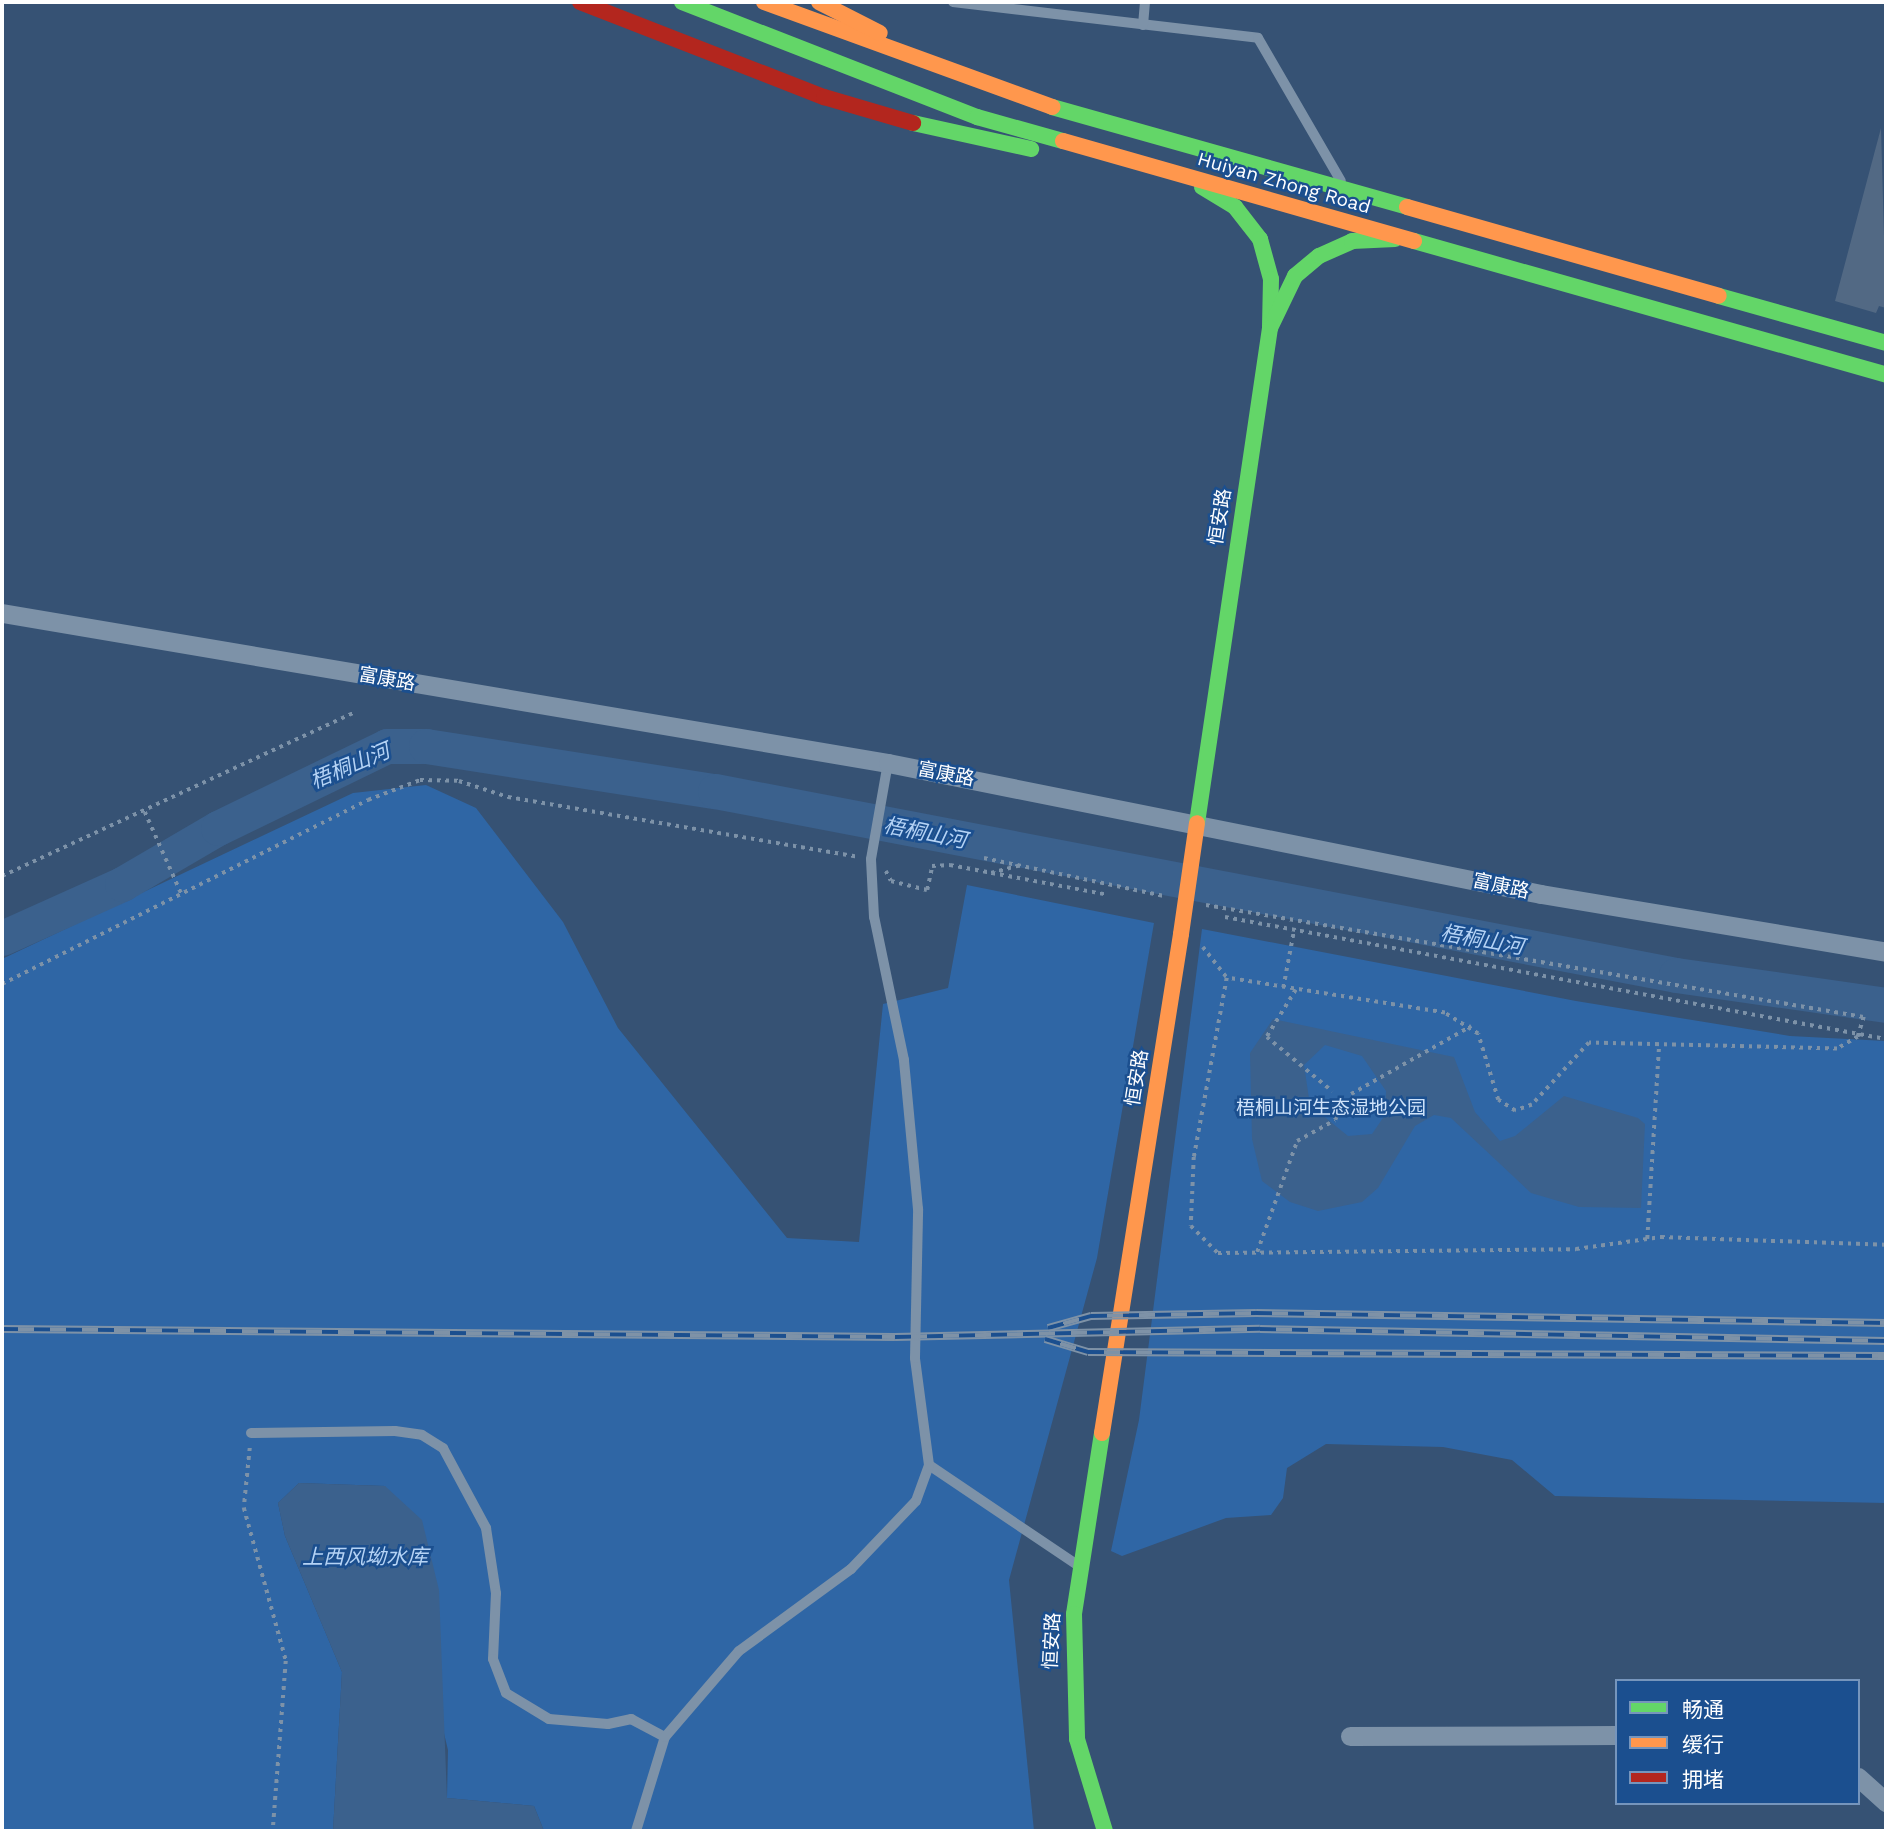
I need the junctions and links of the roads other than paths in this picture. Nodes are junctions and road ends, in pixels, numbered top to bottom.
1 (580, 2) edge
2 (682, 2) edge
3 (764, 2) edge
4 (819, 2) edge
5 (953, 2) edge
6 (1145, 2) edge
7 (1143, 25) junction
8 (989, 89) junction
9 (1148, 167) junction
10 (1185, 177) junction
11 (1346, 190) junction
12 (1403, 239) junction
13 (1270, 328) junction
14 (1886, 343) edge
15 (1886, 375) edge
16 (2, 613) edge
17 (888, 771) junction
18 (1197, 822) junction
19 (1886, 952) edge
20 (251, 1433) road end
21 (929, 1465) junction
22 (1079, 1566) junction
23 (1615, 1735) edge
24 (665, 1737) junction
25 (1350, 1737) dead end
26 (1860, 1779) edge
27 (1886, 1802) edge
28 (636, 1831) edge
29 (1105, 1831) edge

1 - 9 main road
2 - 9 main road, Huiyan Zhong Road
3 - 8 main road, Huiyan Zhong Road
4 - 8 main road
5 - 7 lane
6 - 7 lane
7 - 11 lane
8 - 11 main road, Huiyan Zhong Road
9 - 10 main road, Huiyan Zhong Road
10 - 12 main road, Huiyan Zhong Road
10 - 13 main road
11 - 14 main road, Huiyan Zhong Road
12 - 13 main road
12 - 15 main road, Huiyan Zhong Road
13 - 18 main road, 恒安路
16 - 17 street, 富康路
17 - 18 street, 富康路
17 - 21 lane
18 - 19 street, 富康路
18 - 22 main road, 恒安路, bridge
20 - 24 lane
21 - 22 lane
21 - 24 lane
22 - 29 main road, 恒安路
23 - 25 street
24 - 28 lane
26 - 27 street

